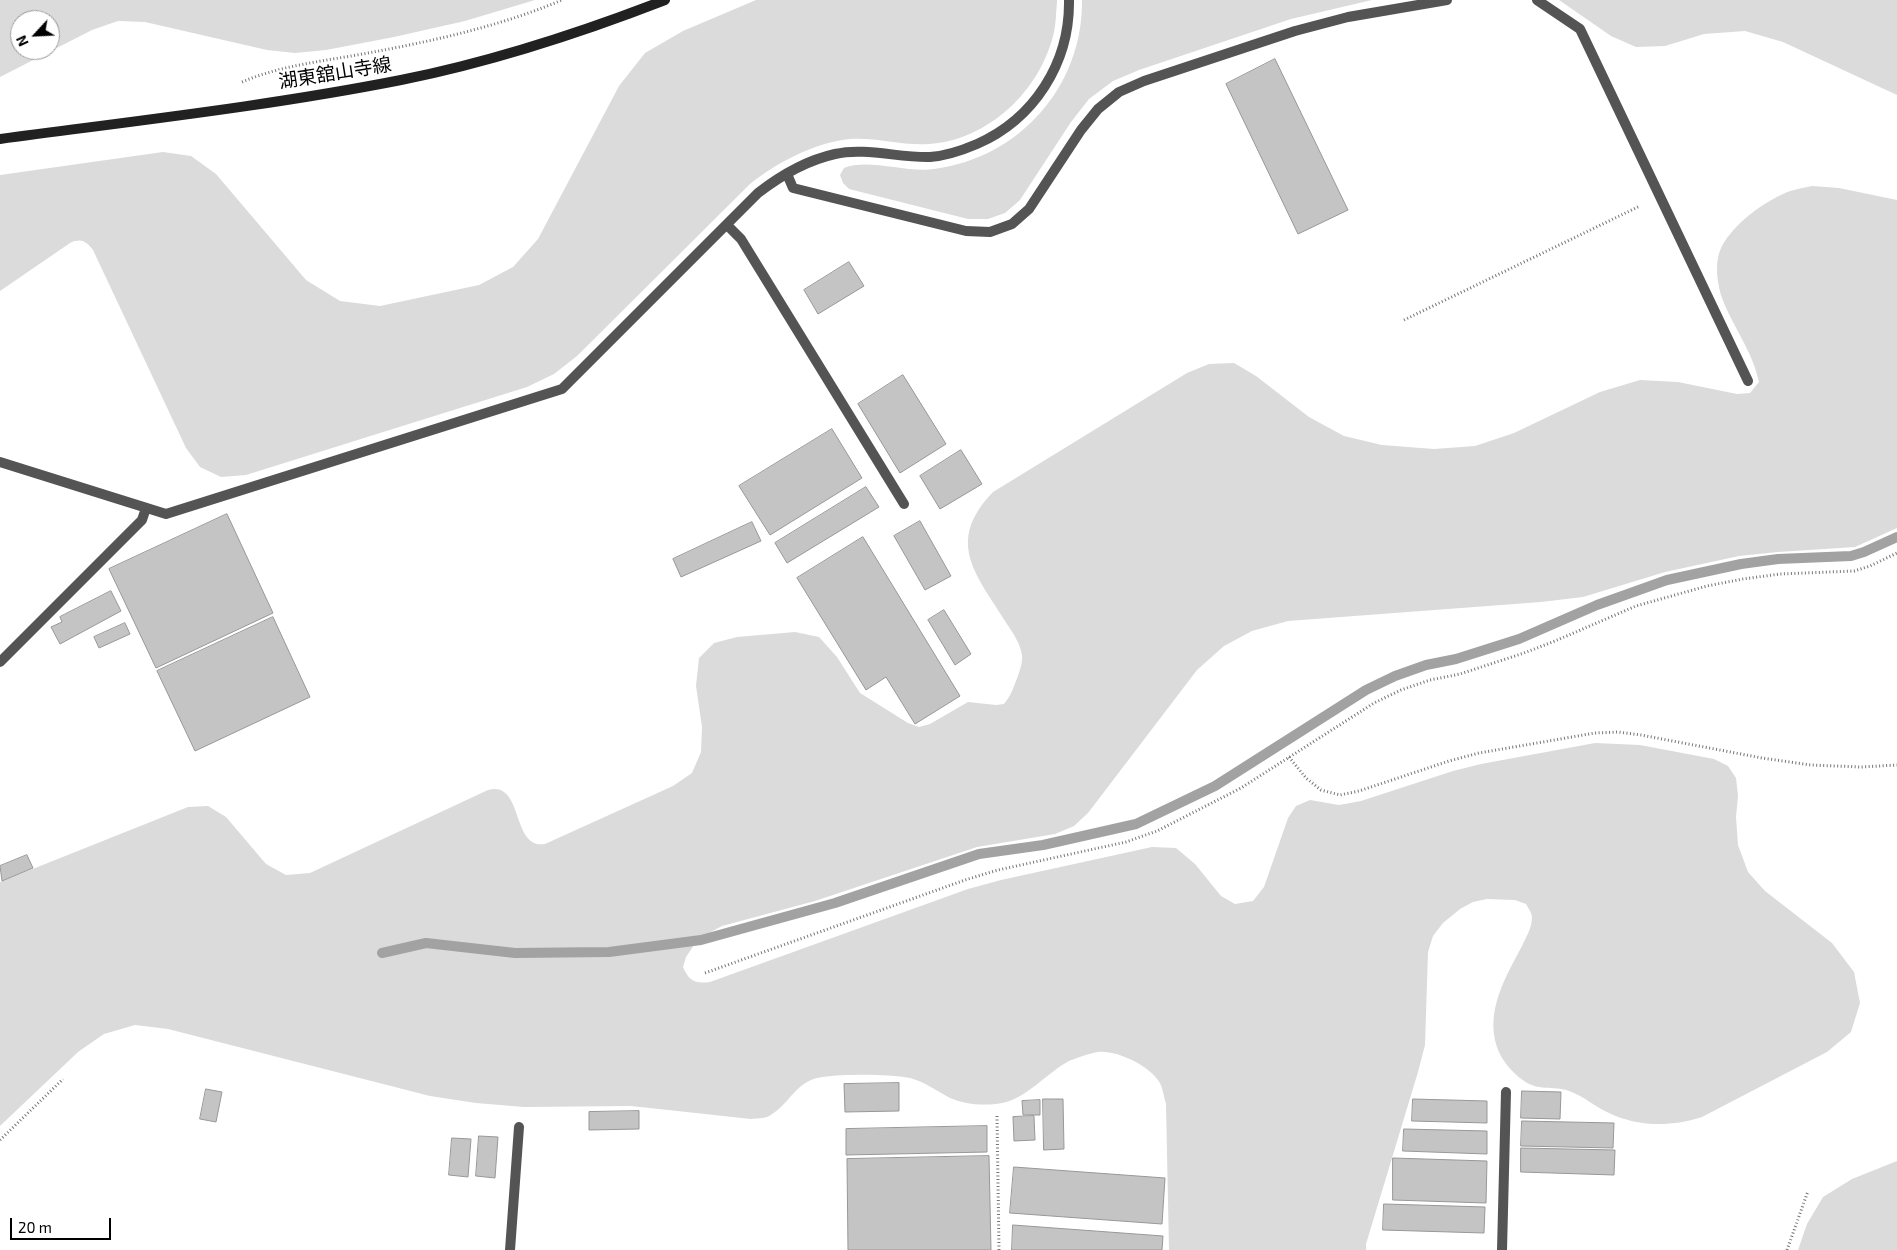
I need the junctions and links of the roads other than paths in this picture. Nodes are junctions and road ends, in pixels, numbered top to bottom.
1 (665, 0) edge
2 (1069, 0) edge
3 (1447, 0) edge
4 (1537, 0) edge
5 (0, 139) edge
6 (787, 174) junction
7 (727, 225) junction
8 (1748, 381) dead end
9 (0, 462) edge
10 (904, 504) dead end
11 (146, 508) junction
12 (0, 662) edge
13 (1506, 1092) dead end
14 (520, 1127) dead end
15 (510, 1250) edge
16 (1502, 1250) edge

1 - 5 main road, 湖東舘山寺線
2 - 6 street
3 - 6 street
4 - 8 street
6 - 7 street
7 - 10 street
7 - 11 street
9 - 11 street
11 - 12 street
13 - 16 street
14 - 15 street

